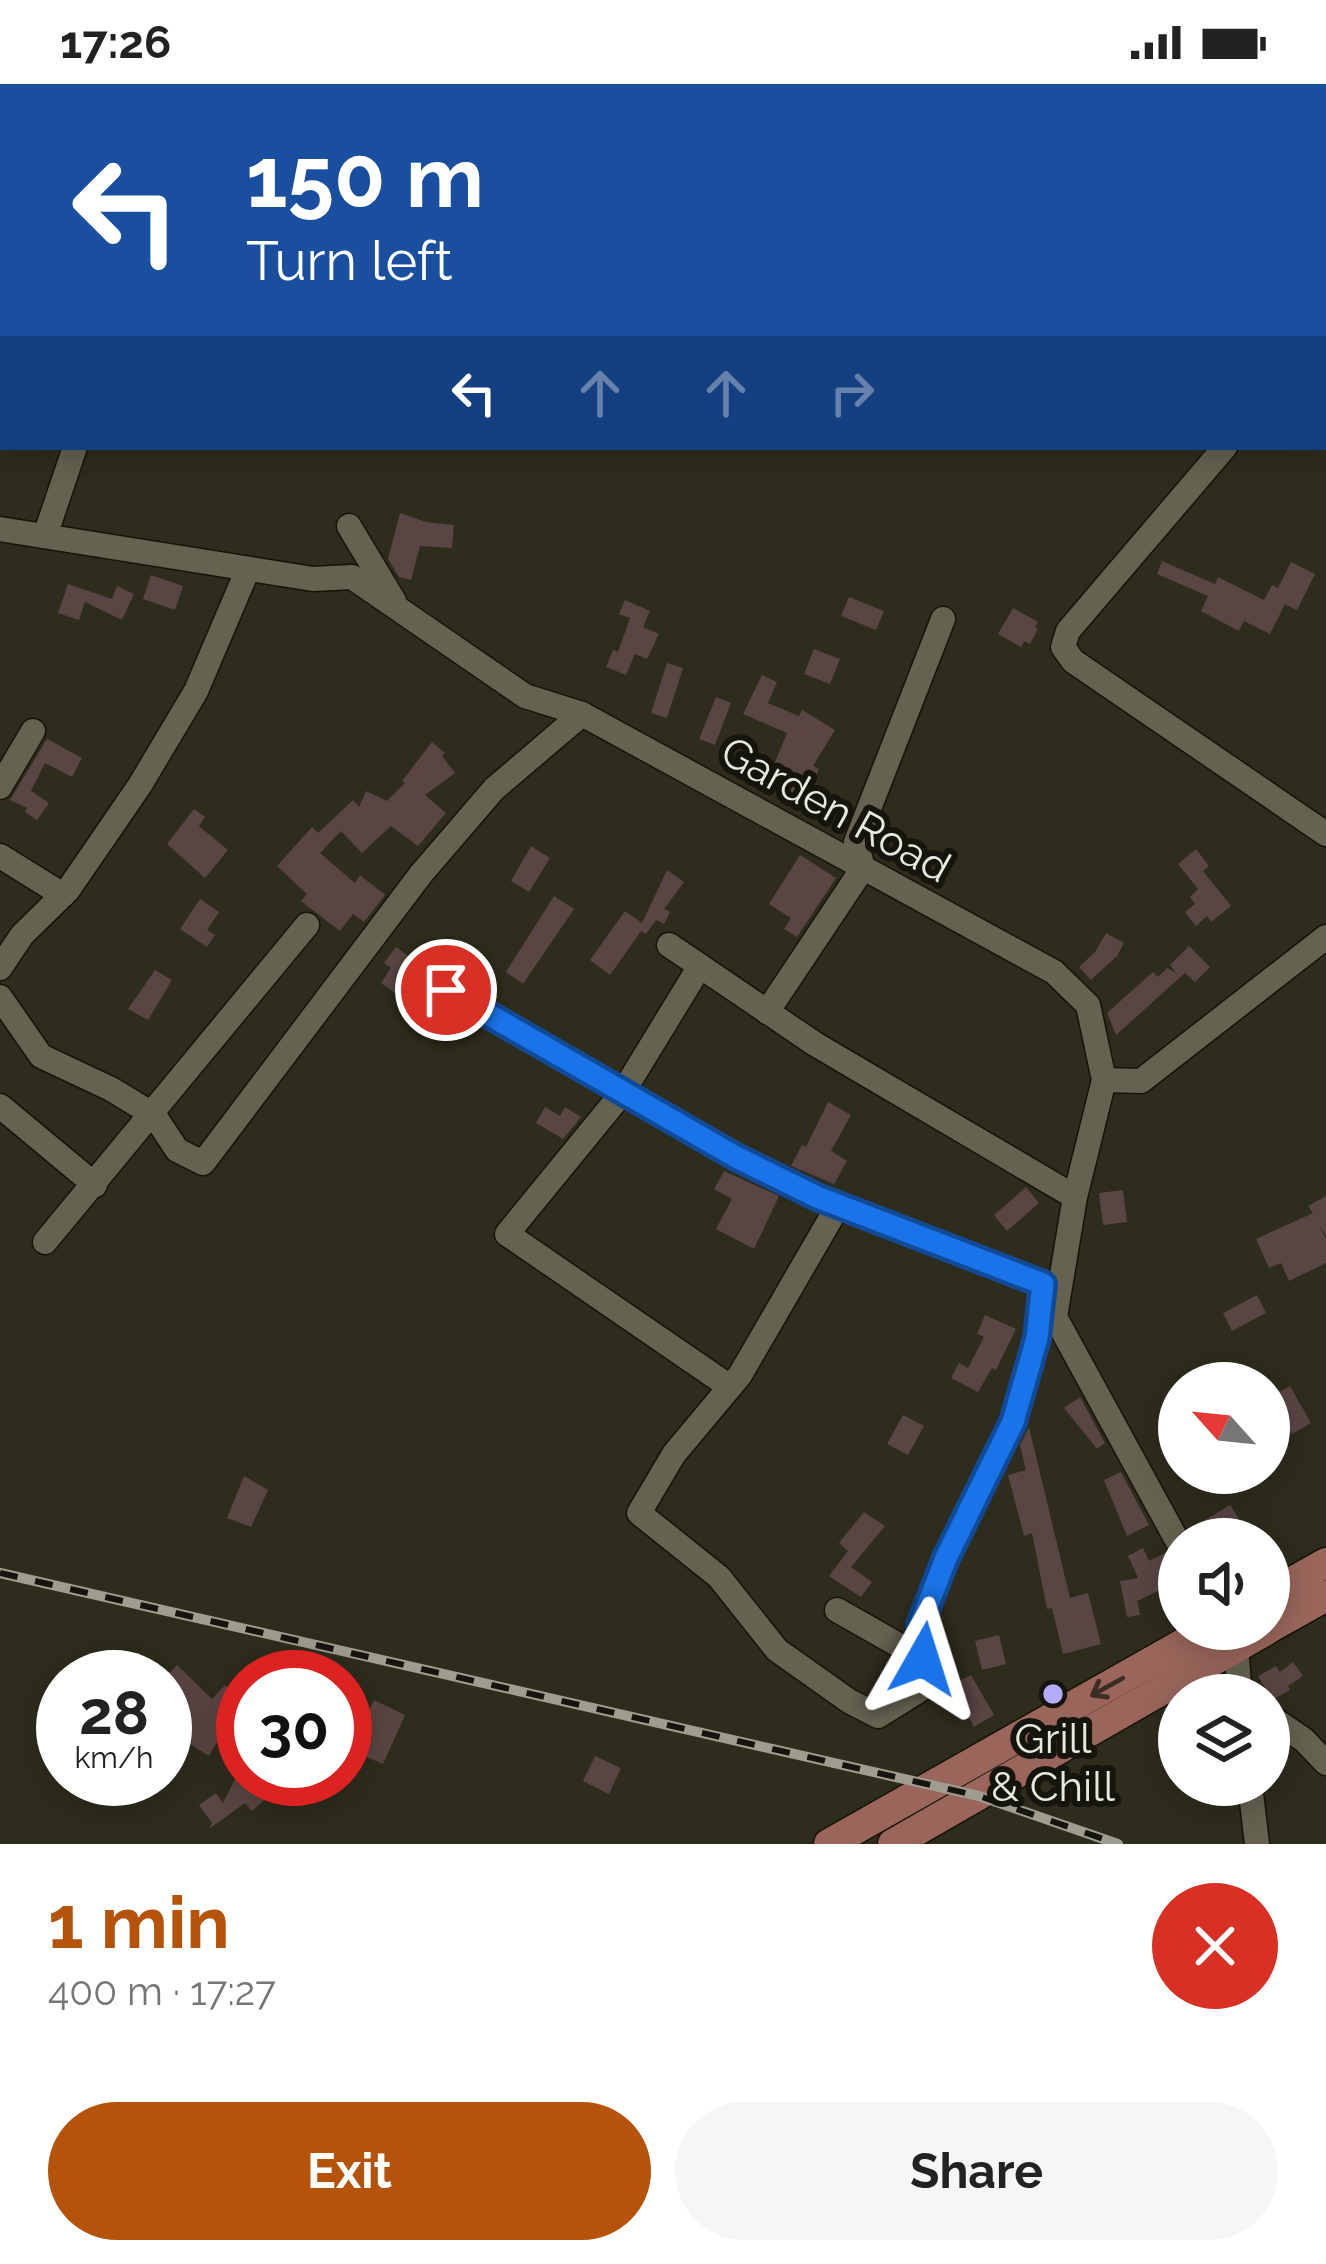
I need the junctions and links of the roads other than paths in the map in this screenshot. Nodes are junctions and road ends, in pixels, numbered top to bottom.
1 (74, 450) edge
2 (1222, 450) edge
3 (349, 526) dead end
4 (0, 529) edge
5 (45, 536) junction
6 (248, 569) junction
7 (397, 606) junction
8 (943, 619) dead end
9 (582, 714) junction
10 (33, 731) dead end
11 (0, 787) edge
12 (1326, 834) edge
13 (0, 856) edge
14 (863, 868) junction
15 (63, 895) junction
16 (307, 925) dead end
17 (1326, 937) edge
18 (669, 945) dead end
19 (700, 966) junction
20 (0, 968) edge
21 (446, 990) dead end
22 (0, 997) edge
23 (767, 1012) junction
24 (1104, 1080) junction
25 (623, 1092) junction
26 (0, 1106) edge
27 (154, 1115) junction
28 (95, 1185) junction
29 (1076, 1197) junction
30 (838, 1205) junction
31 (45, 1242) dead end
32 (1052, 1287) junction
33 (730, 1388) junction
34 (1165, 1518) edge
35 (1326, 1564) edge
36 (1290, 1584) edge
37 (1326, 1596) edge
38 (837, 1610) dead end
39 (1290, 1617) edge
40 (1172, 1650) edge
41 (1211, 1650) edge
42 (923, 1659) junction
43 (1290, 1730) edge
44 (1326, 1763) edge
45 (1252, 1806) edge
46 (829, 1844) edge
47 (893, 1844) edge
48 (1257, 1844) edge

1 - 5 street
2 - 12 street
3 - 7 street
4 - 5 street, Garden Road
5 - 6 street, Garden Road
6 - 7 street, Garden Road
6 - 15 street
7 - 9 street, Garden Road
8 - 14 street
9 - 14 street, Garden Road
9 - 27 street
10 - 11 street
13 - 15 street
14 - 23 street
14 - 24 street, Garden Road
15 - 20 street
16 - 27 street
17 - 24 street
18 - 19 street
19 - 23 street
19 - 25 street
21 - 25 street
22 - 27 street
23 - 29 street
24 - 29 street, Garden Road
25 - 30 street
25 - 33 street
26 - 28 street
27 - 28 street
28 - 31 street
29 - 32 street, Garden Road
30 - 32 street
30 - 33 street
32 - 34 street, Garden Road
32 - 42 street
33 - 42 street
35 - 36 main road
37 - 39 main road
38 - 42 street
40 -> 46 main road
41 - 47 main road
43 - 44 street
45 - 48 street

